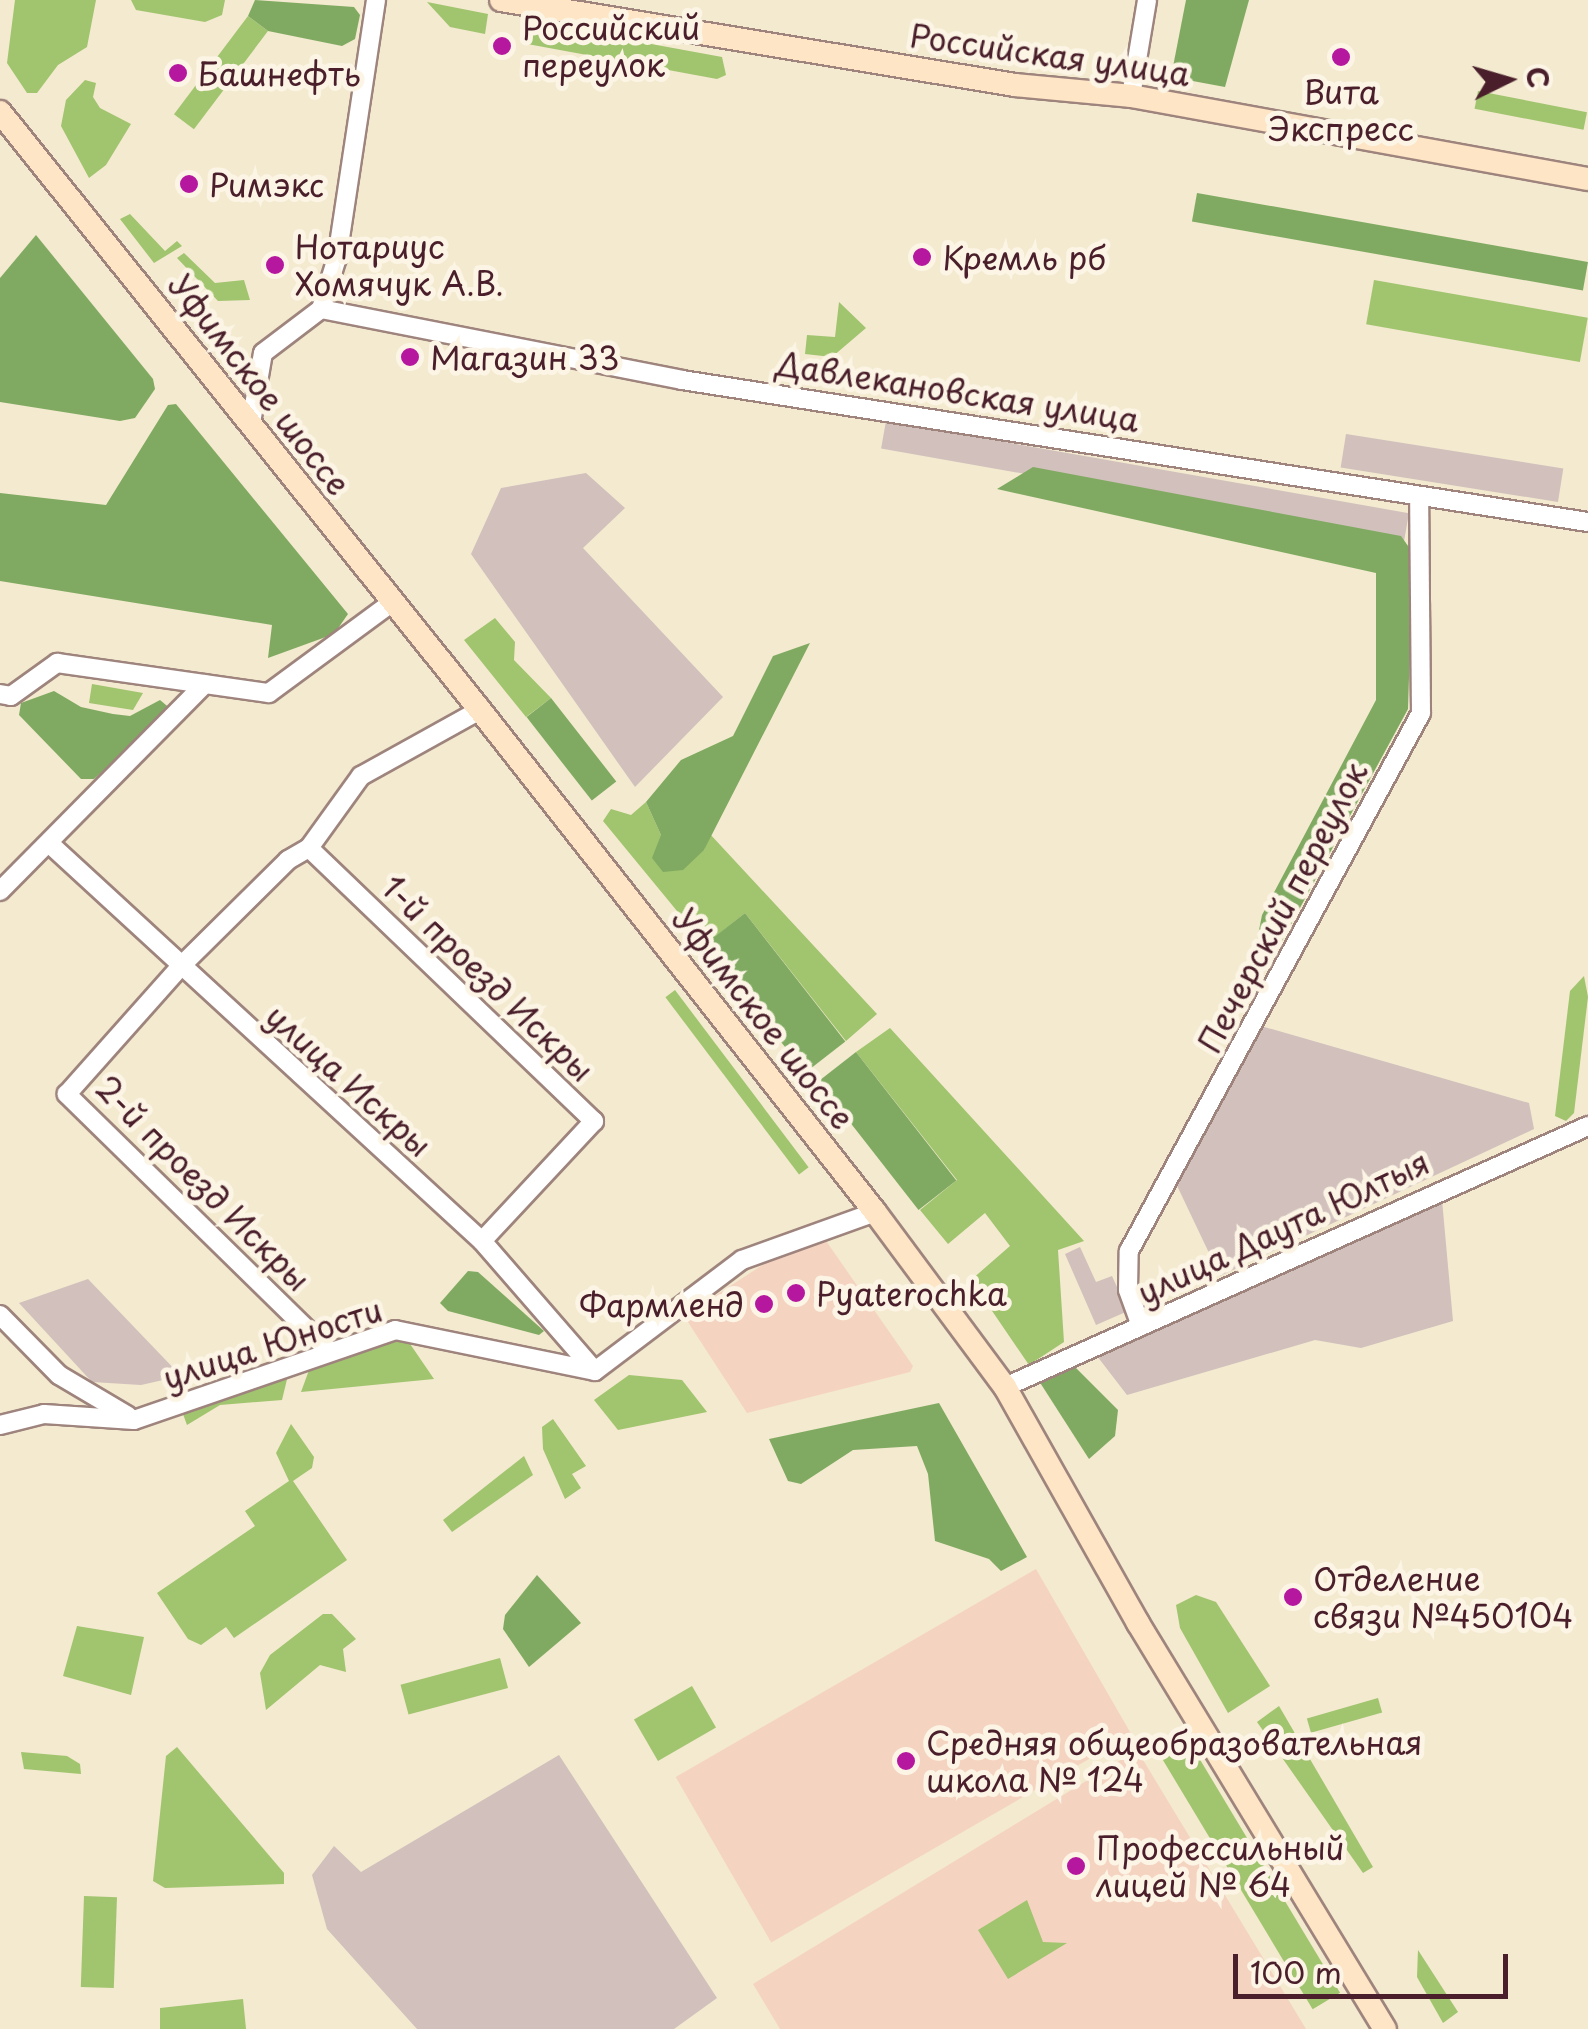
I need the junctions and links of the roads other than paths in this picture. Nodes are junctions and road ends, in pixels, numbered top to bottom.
1 (376, 0) edge
2 (501, 0) edge
3 (1147, 0) edge
4 (1131, 96) junction
5 (0, 112) edge
6 (1588, 178) edge
7 (321, 309) junction
8 (251, 423) junction
9 (1419, 496) junction
10 (1588, 522) edge
11 (391, 603) junction
12 (204, 684) junction
13 (0, 694) edge
14 (480, 710) junction
15 (52, 845) junction
16 (309, 848) junction
17 (0, 891) edge
18 (180, 967) junction
19 (1588, 1126) edge
20 (875, 1212) junction
21 (482, 1241) junction
22 (0, 1315) edge
23 (1141, 1326) junction
24 (328, 1350) junction
25 (595, 1371) junction
26 (1004, 1387) junction
27 (134, 1420) junction
28 (0, 1424) edge
29 (1385, 2029) edge

1 - 7 street
2 - 4 main road, Российская улица
3 - 4 street
4 - 6 main road, Российская улица
5 - 8 main road, Уфимское шоссе
7 - 8 street
7 - 9 street, Давлекановская улица
8 - 11 main road, Уфимское шоссе
9 - 10 street, Давлекановская улица
9 - 23 street, Печерский переулок
11 - 12 street
11 - 14 main road, Уфимское шоссе
12 - 13 street
12 - 15 street
14 - 16 street
14 - 20 main road, Уфимское шоссе
15 - 17 street
15 - 18 street, улица Искры
16 - 18 street
16 - 21 street, 1-й проезд Искры
18 - 21 street, улица Искры
18 - 24 street, 2-й проезд Искры
19 - 23 street, улица Даута Юлтыя
20 - 25 street
20 - 26 main road, Уфимское шоссе
21 - 25 street, улица Искры
22 - 27 street
23 - 26 street, улица Даута Юлтыя
24 - 25 street, улица Юности
24 - 27 street, улица Юности
26 - 29 main road, Уфимское шоссе
27 - 28 street, улица Юности

